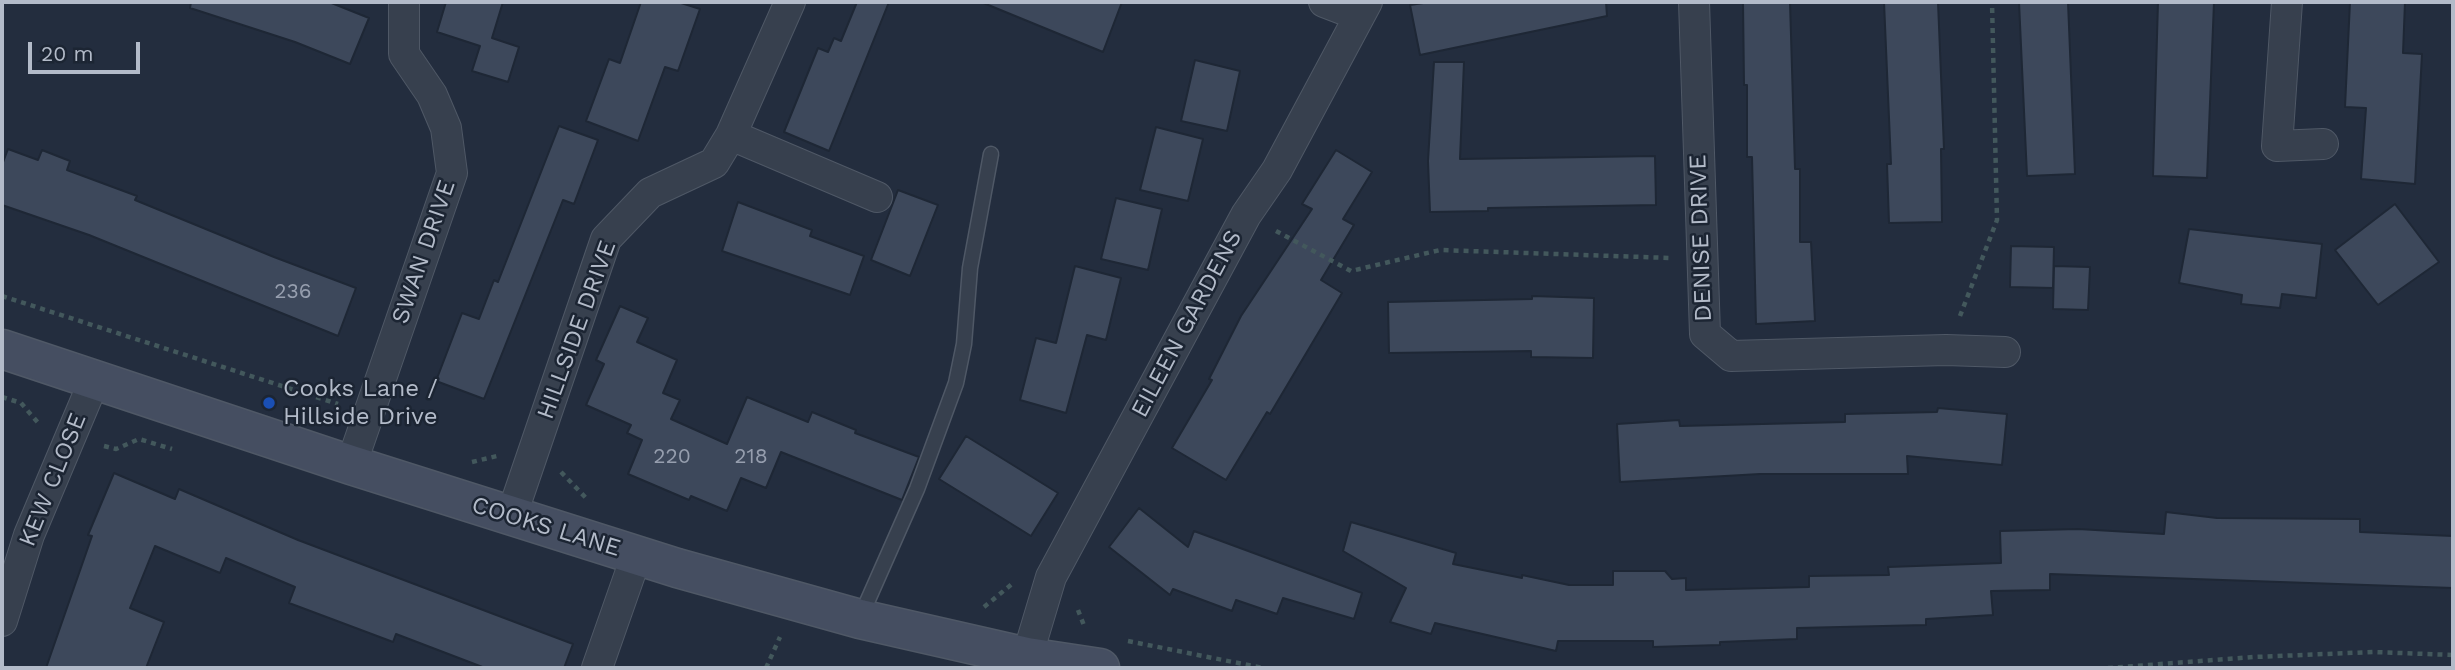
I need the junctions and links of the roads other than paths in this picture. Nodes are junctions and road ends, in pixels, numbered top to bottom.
1 (404, 2) edge
2 (790, 2) edge
3 (1324, 2) edge
4 (1694, 2) edge
5 (2287, 2) edge
6 (1362, 9) edge
7 (731, 135) junction
8 (2323, 144) dead end
9 (991, 154) dead end
10 (877, 197) dead end
11 (2, 349) edge
12 (2005, 352) dead end
13 (94, 381) junction
14 (351, 465) junction
15 (512, 517) junction
16 (637, 554) junction
17 (860, 619) junction
18 (2, 621) edge
19 (1027, 657) junction
20 (597, 668) edge
21 (1100, 668) edge

1 - 14 street, SWAN DRIVE
2 - 7 street, HILLSIDE DRIVE
3 - 6 street
4 - 12 street, DENISE DRIVE
5 - 8 street
6 - 19 street, EILEEN GARDENS
7 - 10 street
7 - 15 street, HILLSIDE DRIVE
9 - 17 lane
11 - 13 street, COOKS LANE
13 - 14 street, COOKS LANE
13 - 18 street, KEW CLOSE
14 - 15 street, COOKS LANE
15 - 16 street, COOKS LANE
16 - 17 street, COOKS LANE
16 - 20 street
17 - 19 street, COOKS LANE
19 - 21 street, COOKS LANE

